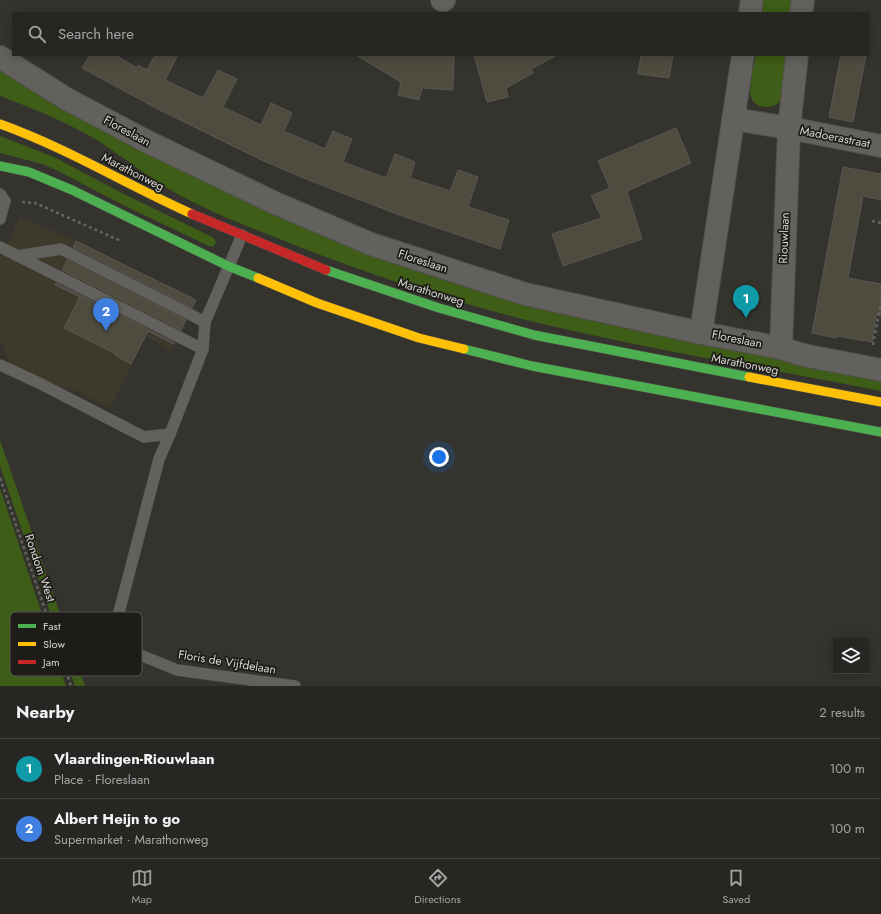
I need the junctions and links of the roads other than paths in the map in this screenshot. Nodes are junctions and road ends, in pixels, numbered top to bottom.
1 (752, 0) edge
2 (802, 0) edge
3 (750, 12) edge
4 (801, 12) edge
5 (743, 56) edge
6 (796, 56) edge
7 (0, 57) edge
8 (733, 119) junction
9 (0, 124) edge
10 (789, 128) junction
11 (881, 146) edge
12 (0, 166) edge
13 (2, 197) edge
14 (0, 219) edge
15 (242, 235) junction
16 (0, 246) edge
17 (17, 256) junction
18 (228, 266) junction
19 (205, 322) junction
20 (701, 332) junction
21 (781, 348) junction
22 (203, 349) junction
23 (0, 365) edge
24 (875, 369) edge
25 (881, 402) edge
26 (881, 432) edge
27 (170, 434) junction
28 (120, 612) edge
29 (142, 655) edge
30 (295, 686) edge

1 - 3 street
2 - 4 street
5 - 8 street
6 - 10 street, Riouwlaan
7 - 20 street, Floreslaan
8 - 10 street
8 - 20 street
9 - 15 main road, Marathonweg
10 - 11 street, Madoerastraat
10 - 21 street, Riouwlaan
12 - 18 main road
13 - 14 lane
15 - 18 lane
15 - 25 main road, Marathonweg
16 - 17 lane
17 - 19 lane
17 - 22 lane
18 - 19 lane
18 - 26 main road
19 - 22 lane
20 - 21 street, Floreslaan
21 - 24 street, Floreslaan
22 - 27 lane
23 - 27 lane
27 - 28 lane, Floris de Vijfdelaan
29 - 30 lane, Floris de Vijfdelaan

